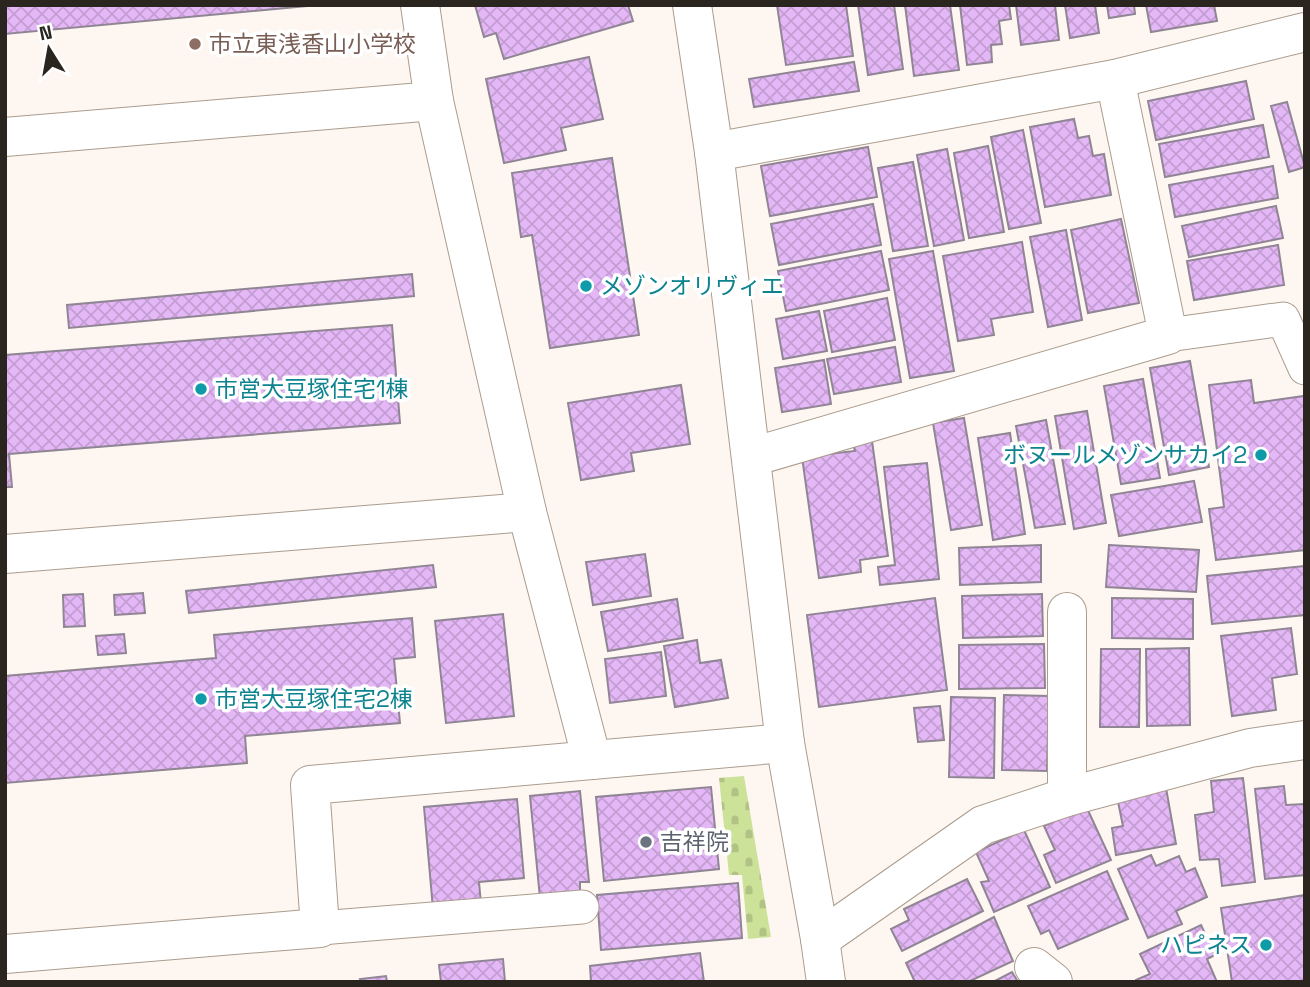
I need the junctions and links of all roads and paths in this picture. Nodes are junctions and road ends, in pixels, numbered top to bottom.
1 (420, 5) edge
2 (692, 5) edge
3 (1305, 32) edge
4 (1115, 79) junction
5 (434, 101) junction
6 (5, 137) edge
7 (714, 152) junction
8 (1168, 335) junction
9 (1305, 368) edge
10 (752, 457) junction
11 (527, 512) junction
12 (5, 554) edge
13 (1067, 612) dead end
14 (1305, 740) edge
15 (785, 743) junction
16 (592, 760) junction
17 (1067, 797) junction
18 (582, 907) dead end
19 (320, 928) junction
20 (820, 939) junction
21 (5, 954) edge
22 (826, 982) edge

1 - 5 street
2 - 7 street
3 - 4 street
4 - 7 street
4 - 8 street
5 - 6 street
5 - 11 street
7 - 10 street
8 - 9 lane
8 - 10 street
10 - 15 street
11 - 12 street
11 - 16 street
13 - 17 street
14 - 17 street
15 - 16 street
15 - 20 street
16 - 19 street
17 - 20 street
18 - 19 lane
19 - 21 street
20 - 22 street

